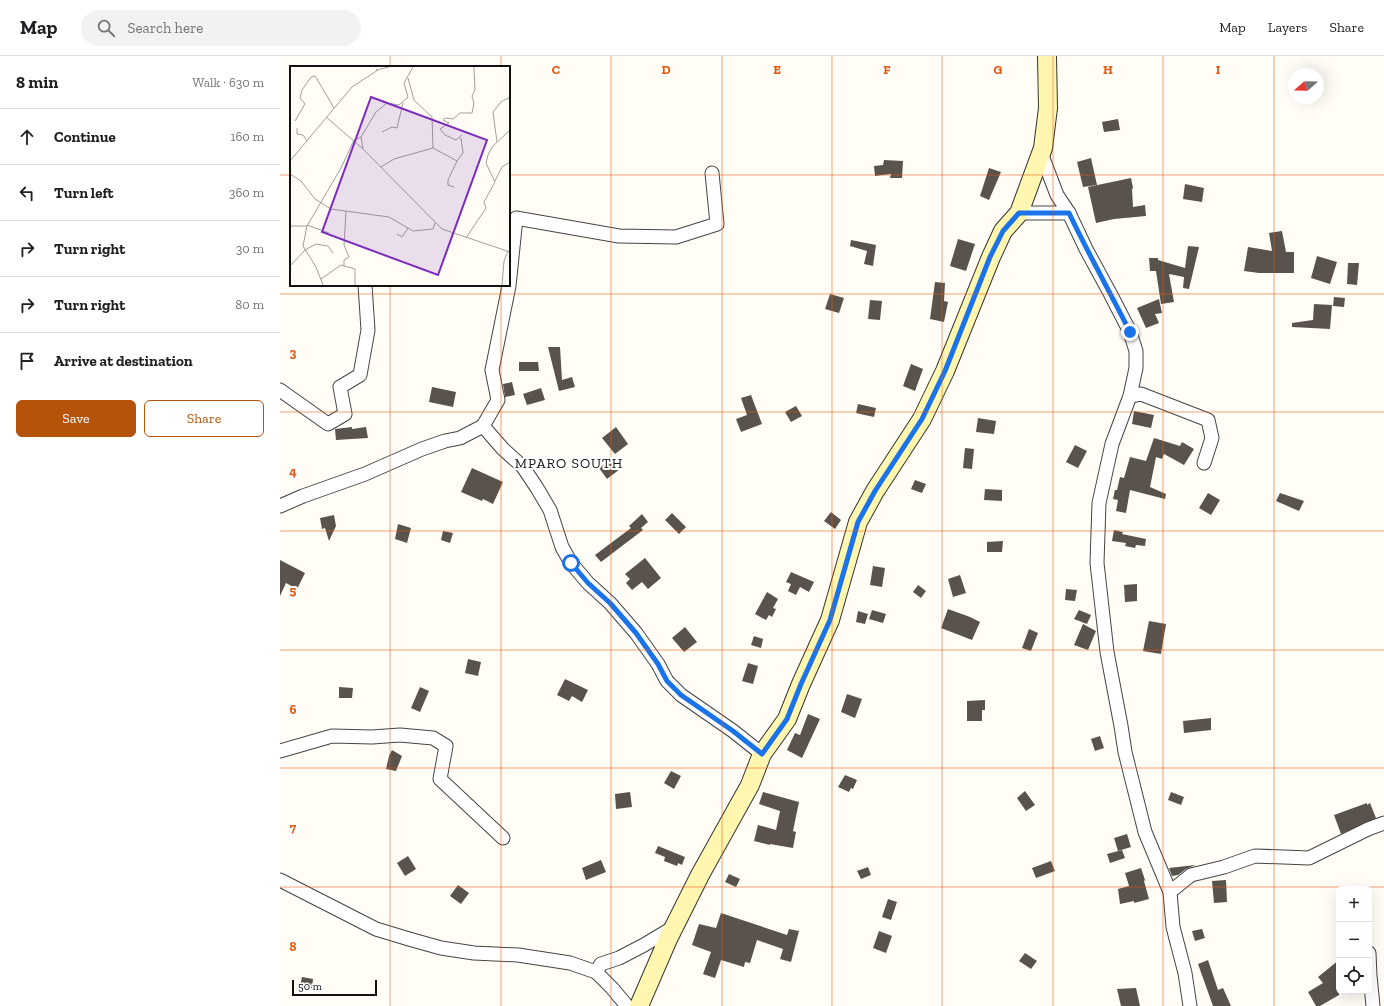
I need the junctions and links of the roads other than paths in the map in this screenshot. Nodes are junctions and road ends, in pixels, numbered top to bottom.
1 (1047, 56) edge
2 (1041, 153) junction
3 (712, 173) dead end
4 (1019, 213) junction
5 (1069, 213) junction
6 (512, 216) edge
7 (510, 263) edge
8 (365, 286) edge
9 (509, 286) edge
10 (280, 390) edge
11 (1130, 396) junction
12 (484, 426) junction
13 (1204, 463) dead end
14 (280, 506) edge
15 (280, 751) edge
16 (762, 754) junction
17 (1384, 824) edge
18 (503, 838) dead end
19 (280, 880) edge
20 (1170, 892) junction
21 (674, 927) junction
22 (1369, 958) edge
23 (596, 972) junction
24 (627, 1006) edge
25 (639, 1006) edge
26 (1190, 1006) edge
27 (1373, 1006) edge

1 - 2 street
2 - 4 street
2 - 5 street
3 - 6 street
4 - 5 street
4 - 16 street
5 - 11 street
6 - 7 street
8 - 10 street
9 - 12 street
11 - 13 street
11 - 20 street
12 - 14 street
12 - 16 street
15 - 18 street
16 - 21 street
17 - 20 street
19 - 23 street
20 - 26 street
21 - 23 street
21 - 25 street
22 - 27 street
23 - 24 street

